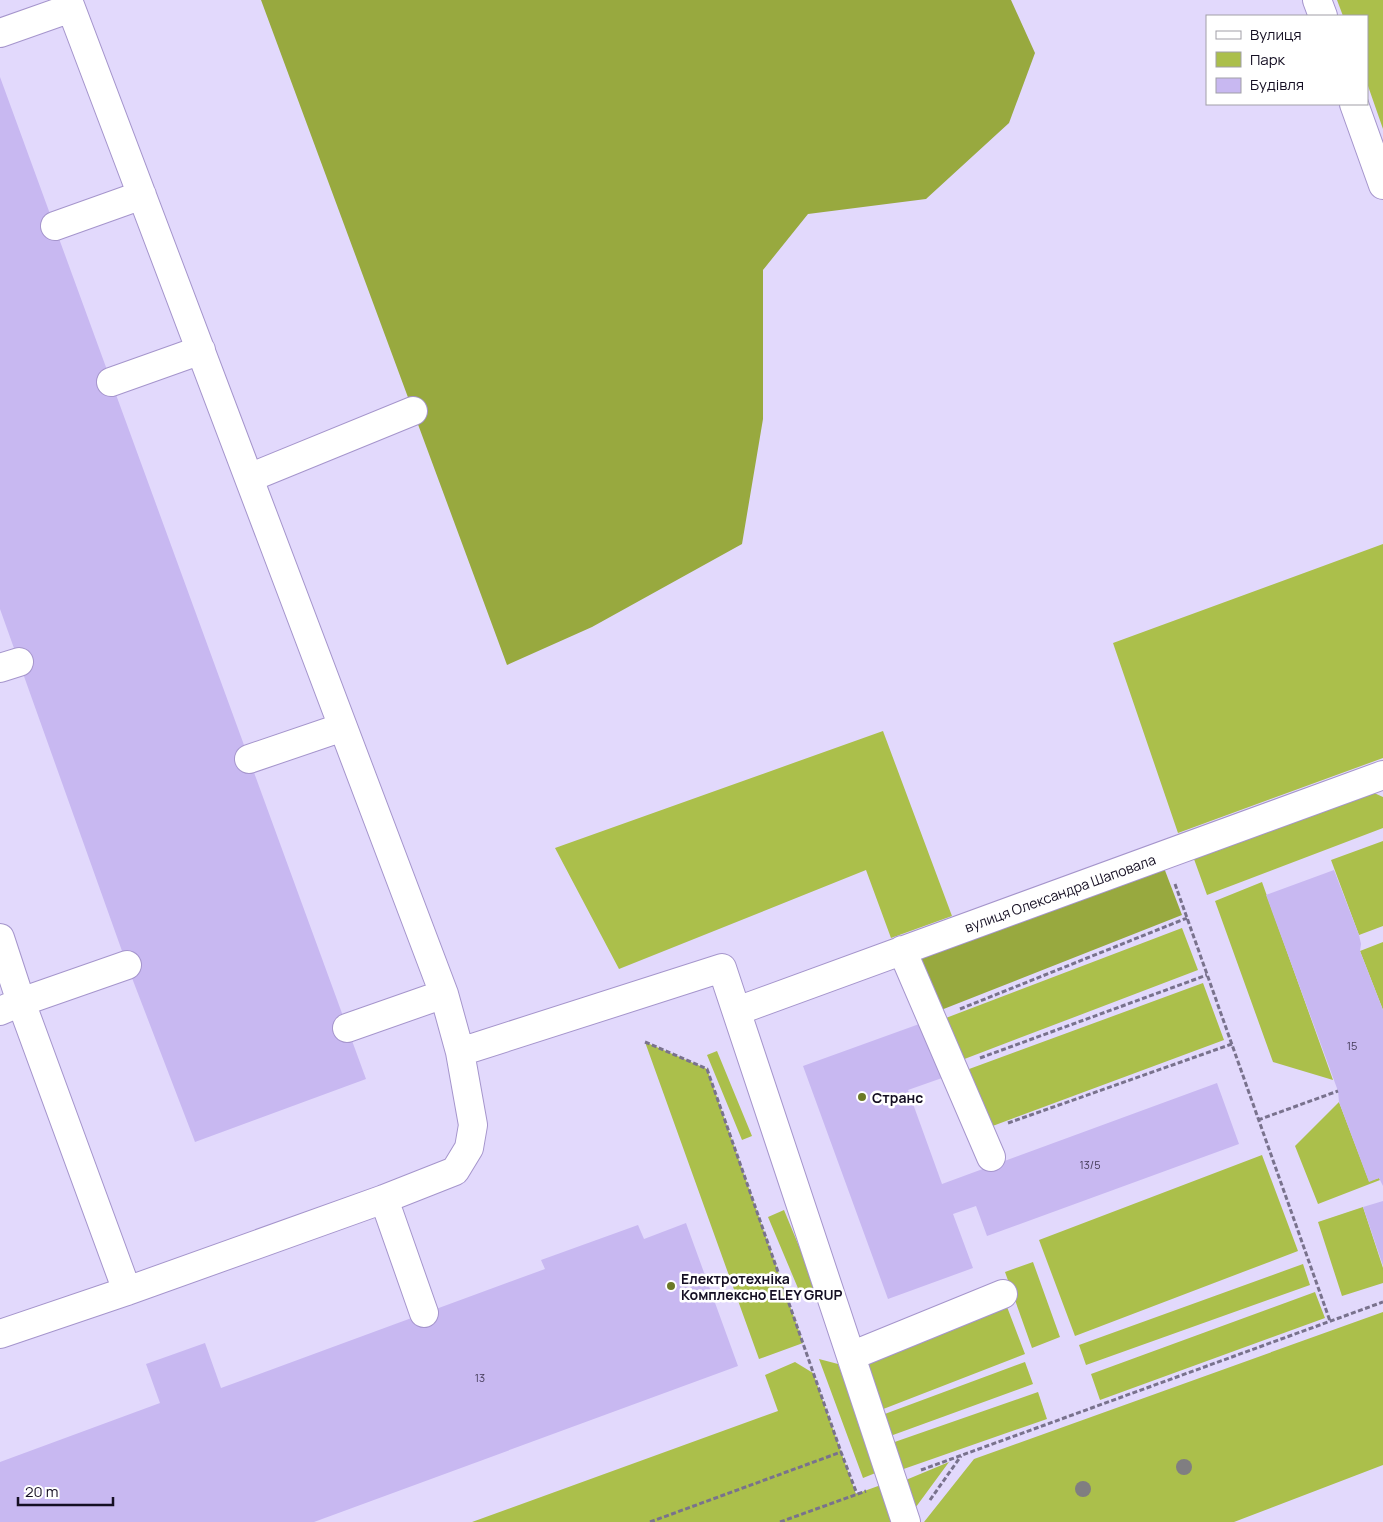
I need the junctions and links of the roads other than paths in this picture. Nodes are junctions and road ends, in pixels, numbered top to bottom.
1 (1317, 0) edge
2 (70, 4) edge
3 (1323, 15) edge
4 (0, 33) edge
5 (1354, 105) edge
6 (1382, 180) edge
7 (142, 195) junction
8 (55, 226) dead end
9 (201, 350) junction
10 (111, 382) dead end
11 (413, 410) dead end
12 (249, 478) junction
13 (343, 727) junction
14 (249, 759) dead end
15 (1382, 778) edge
16 (0, 938) edge
17 (902, 950) junction
18 (127, 965) dead end
19 (444, 994) junction
20 (11, 1007) edge
21 (737, 1011) junction
22 (347, 1028) dead end
23 (460, 1052) junction
24 (991, 1157) dead end
25 (384, 1199) junction
26 (127, 1291) junction
27 (1003, 1294) dead end
28 (424, 1313) dead end
29 (0, 1334) edge
30 (851, 1356) junction
31 (916, 1515) edge

1 - 3 lane
2 - 4 lane
2 - 7 lane
5 - 6 lane
7 - 8 lane
7 - 9 lane
9 - 10 lane
9 - 12 lane
11 - 12 lane
12 - 13 lane
13 - 14 lane
13 - 19 lane
15 - 17 lane, вулиця Олександра Шаповала
16 - 20 lane
17 - 21 lane, вулиця Олександра Шаповала
17 - 24 lane
18 - 20 lane
19 - 22 lane
19 - 23 lane
20 - 26 lane
21 - 23 lane
21 - 30 lane
23 - 25 lane
25 - 26 lane
25 - 28 lane
26 - 29 lane
27 - 30 lane
30 - 31 lane

